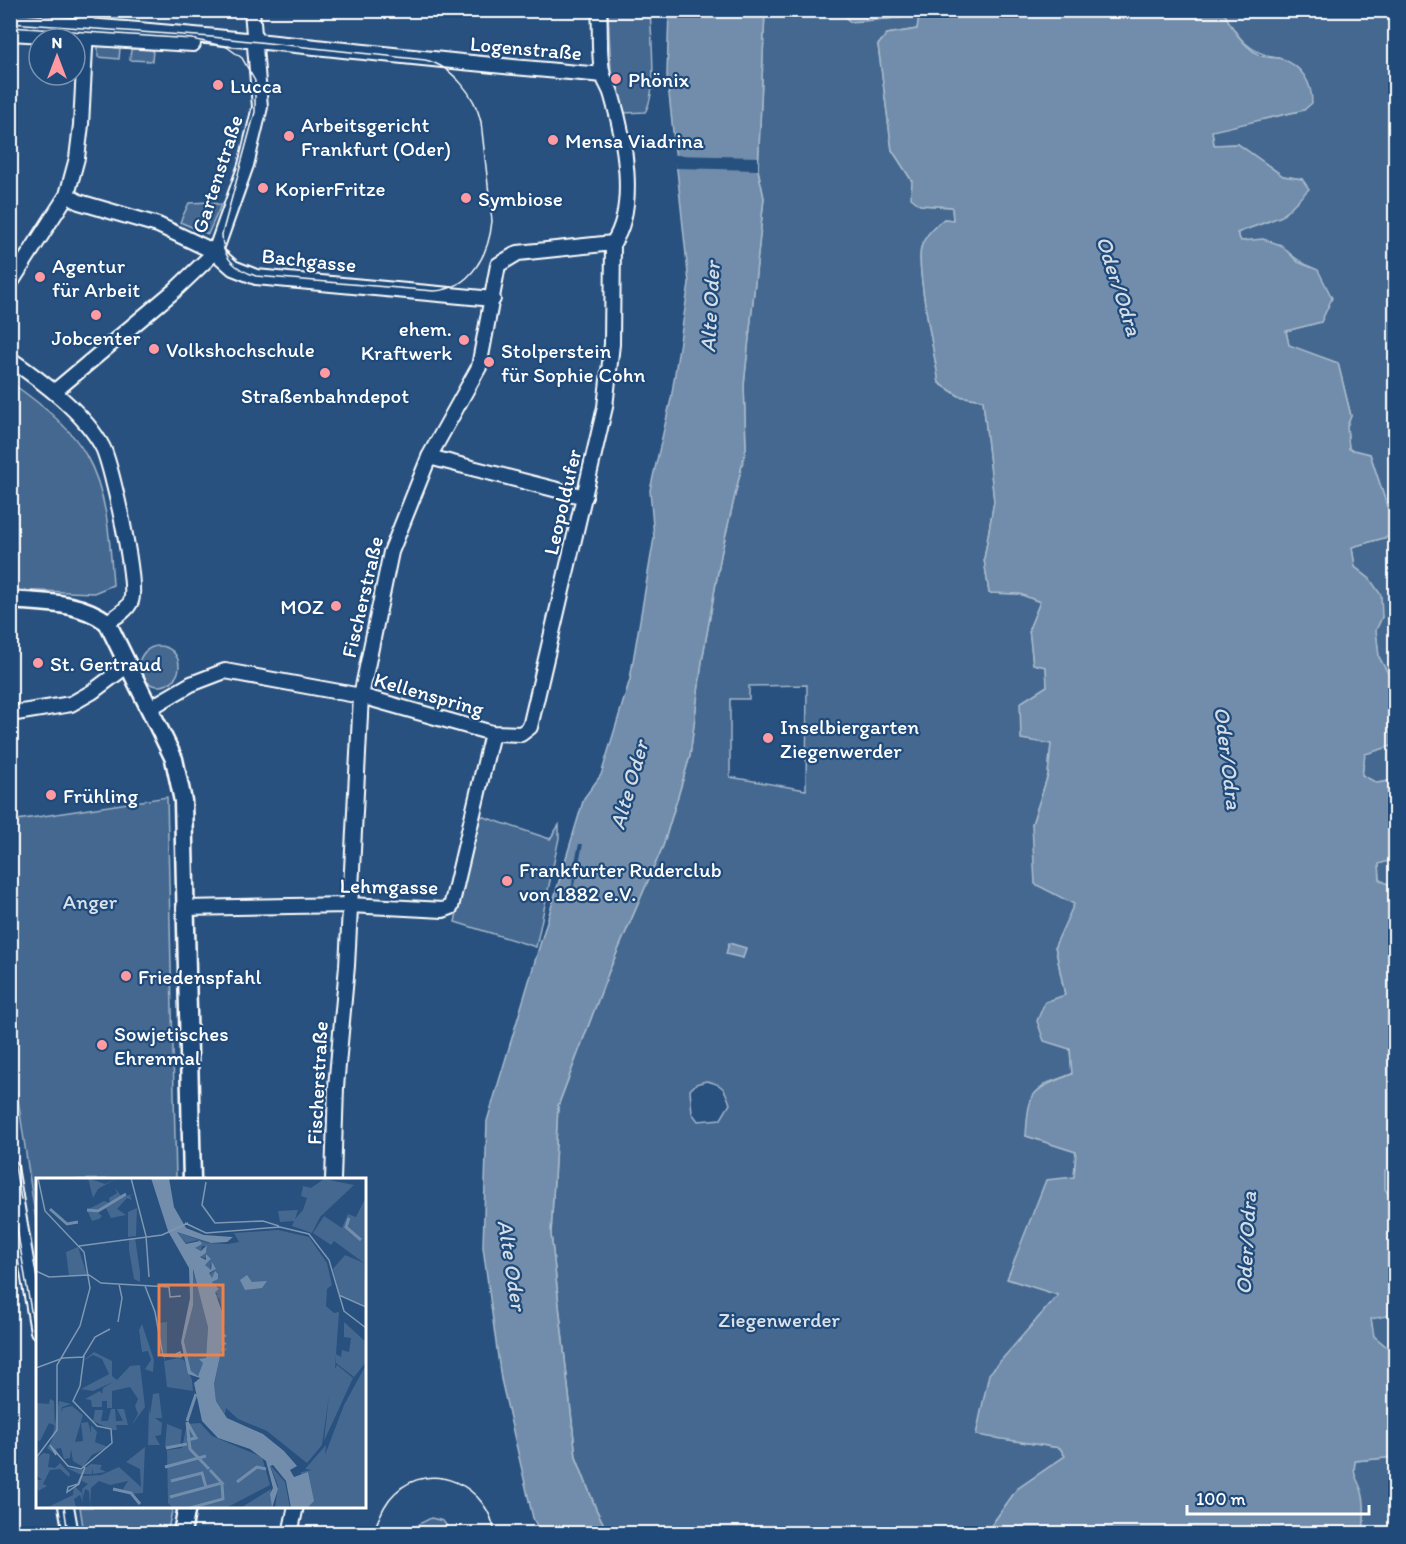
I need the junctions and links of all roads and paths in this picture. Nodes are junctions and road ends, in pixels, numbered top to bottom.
1 (87, 10) edge
2 (252, 10) edge
3 (599, 10) edge
4 (10, 21) edge
5 (56, 27) edge
6 (86, 27) edge
7 (87, 31) edge
8 (10, 33) edge
9 (27, 33) edge
10 (255, 45) junction
11 (603, 75) junction
12 (82, 87) edge
13 (67, 195) junction
14 (613, 243) junction
15 (215, 252) junction
16 (10, 284) edge
17 (493, 299) junction
18 (10, 359) edge
19 (55, 391) junction
20 (429, 457) junction
21 (585, 497) junction
22 (10, 600) edge
23 (107, 622) junction
24 (128, 664) junction
25 (361, 696) junction
26 (150, 708) junction
27 (10, 714) edge
28 (492, 733) junction
29 (350, 905) junction
30 (184, 908) junction
31 (10, 1167) edge
32 (192, 1178) edge
33 (333, 1178) edge
34 (36, 1319) edge
35 (66, 1508) edge
36 (187, 1508) edge
37 (296, 1508) edge
38 (71, 1533) edge
39 (182, 1533) edge
40 (290, 1533) edge

1 - 6 street
2 - 10 street, Gartenstraße
3 - 11 street
4 - 5 street, Logenstraße
7 - 10 street, Logenstraße
8 - 9 street, Logenstraße
10 - 11 street, Logenstraße
10 - 15 street, Gartenstraße
11 - 14 street
12 - 13 street
13 - 15 street, Bachgasse
13 - 16 street
14 - 17 street, Fischerstraße
14 - 21 street, Leopoldufer
15 - 17 street, Bachgasse
15 - 19 street, Gartenstraße
17 - 20 street, Fischerstraße
18 - 19 street
19 - 23 street
20 - 21 street
20 - 25 street, Fischerstraße
21 - 28 street, Leopoldufer
22 - 23 street
23 - 24 street
24 - 26 street
24 - 27 street
25 - 26 street, Kellenspring
25 - 28 street, Kellenspring
25 - 29 street, Fischerstraße
26 - 30 street
28 - 29 street, Lehmgasse
29 - 30 street, Lehmgasse
29 - 33 street, Fischerstraße
30 - 32 street
31 - 34 street
35 - 38 street
36 - 39 street
37 - 40 street

